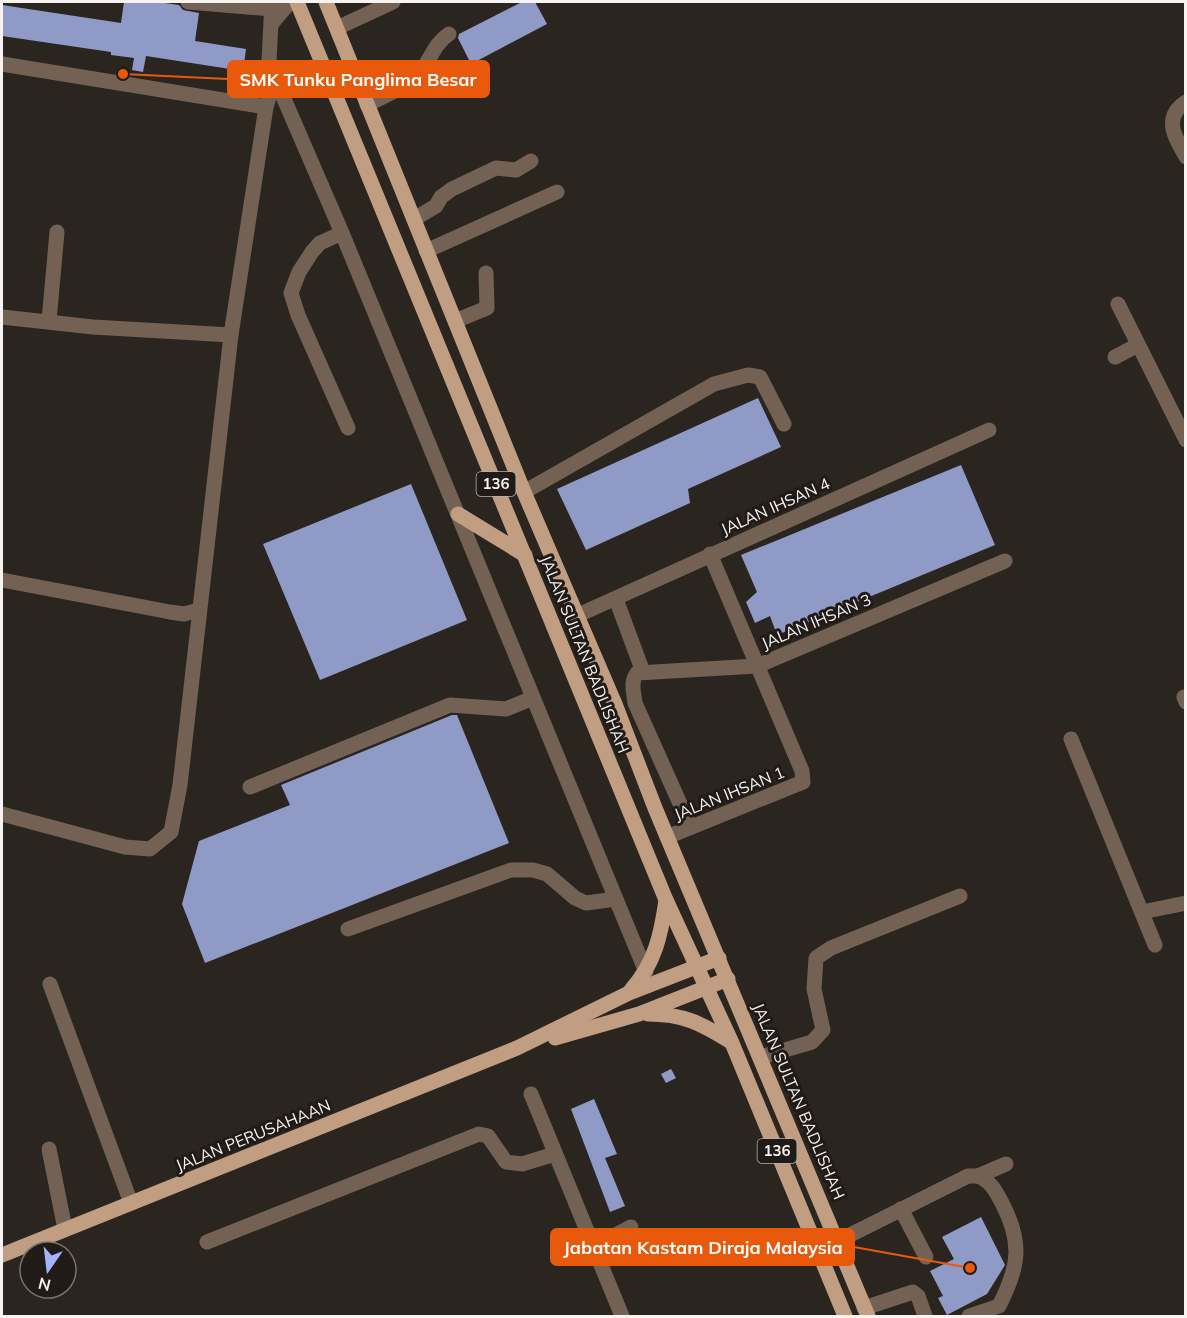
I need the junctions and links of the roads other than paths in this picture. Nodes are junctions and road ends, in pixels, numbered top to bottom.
1 (188, 2) edge
2 (290, 2) edge
3 (297, 2) edge
4 (326, 2) edge
5 (393, 2) edge
6 (272, 11) edge
7 (337, 28) junction
8 (449, 34) dead end
9 (2, 64) edge
10 (275, 78) junction
11 (1185, 102) edge
12 (368, 105) junction
13 (266, 107) junction
14 (1185, 157) edge
15 (531, 161) dead end
16 (557, 192) dead end
17 (414, 219) junction
18 (57, 232) dead end
19 (342, 233) junction
20 (426, 251) junction
21 (486, 273) dead end
22 (1118, 304) dead end
23 (2, 317) edge
24 (49, 321) junction
25 (455, 321) junction
26 (231, 335) junction
27 (1138, 345) junction
28 (1115, 357) dead end
29 (784, 424) dead end
30 (348, 428) dead end
31 (989, 430) dead end
32 (1185, 440) edge
33 (524, 492) junction
34 (458, 514) junction
35 (710, 554) junction
36 (525, 555) junction
37 (1005, 561) dead end
38 (2, 580) edge
39 (616, 599) junction
40 (199, 610) junction
41 (576, 616) junction
42 (757, 666) junction
43 (638, 675) junction
44 (533, 698) junction
45 (1071, 739) dead end
46 (250, 787) dead end
47 (2, 814) edge
48 (690, 826) junction
49 (667, 837) junction
50 (960, 896) dead end
51 (616, 899) junction
52 (666, 900) junction
53 (1185, 903) edge
54 (1142, 912) junction
55 (348, 929) dead end
56 (1155, 945) dead end
57 (719, 958) junction
58 (696, 966) junction
59 (646, 972) junction
60 (728, 980) junction
61 (50, 984) dead end
62 (706, 987) junction
63 (629, 993) junction
64 (639, 1014) junction
65 (732, 1043) junction
66 (518, 1048) junction
67 (761, 1057) junction
68 (531, 1095) dead end
69 (49, 1149) dead end
70 (555, 1154) junction
71 (1006, 1164) dead end
72 (978, 1176) junction
73 (130, 1203) junction
74 (901, 1209) junction
75 (631, 1227) dead end
76 (65, 1229) junction
77 (838, 1241) junction
78 (207, 1242) dead end
79 (593, 1247) junction
80 (2, 1255) edge
81 (926, 1257) dead end
82 (866, 1312) edge
83 (622, 1317) edge
84 (845, 1317) edge
85 (925, 1317) edge
86 (969, 1317) edge

1 - 6 street
2 - 6 street
3 - 36 main road, JALAN SULTAN BADLISHAH / 136
4 - 7 main road, JALAN SULTAN BADLISHAH / 136
5 - 7 street
6 - 10 street
7 - 12 main road, JALAN SULTAN BADLISHAH / 136
8 - 12 street
9 - 13 street
10 - 13 street
10 - 19 street
11 - 14 street
12 - 17 main road, JALAN SULTAN BADLISHAH / 136
13 - 26 street
15 - 17 street
16 - 20 street
17 - 20 main road, JALAN SULTAN BADLISHAH / 136
18 - 24 street
19 - 30 street
19 - 34 street
20 - 25 main road, JALAN SULTAN BADLISHAH / 136
21 - 25 street
22 - 27 street
23 - 24 street
24 - 26 street
25 - 33 main road, JALAN SULTAN BADLISHAH / 136
26 - 40 street
27 - 28 street
27 - 32 street
29 - 33 street
31 - 35 street, JALAN IHSAN 4
33 - 41 main road, JALAN SULTAN BADLISHAH / 136
34 - 36 main road
34 - 44 street
35 - 39 street, JALAN IHSAN 4
35 - 42 street
36 - 52 main road, JALAN SULTAN BADLISHAH / 136
37 - 42 street, JALAN IHSAN 3
38 - 40 street
39 - 41 street, JALAN IHSAN 4
39 - 43 street
40 - 47 street
41 - 49 main road, JALAN SULTAN BADLISHAH / 136
42 - 43 street, JALAN IHSAN 3
42 - 48 street, JALAN IHSAN 1
43 - 48 street
44 - 46 street
44 - 51 street
45 - 54 street
48 - 49 street, JALAN IHSAN 1
49 - 57 main road, JALAN SULTAN BADLISHAH / 136
50 - 67 street
51 - 55 street
51 - 59 street
52 - 58 main road, JALAN SULTAN BADLISHAH / 136
52 - 59 main road
53 - 54 street
54 - 56 street
57 - 58 main road, JALAN PERUSAHAAN
57 - 60 main road, JALAN SULTAN BADLISHAH / 136
58 - 62 main road, JALAN SULTAN BADLISHAH / 136
58 - 63 main road, JALAN PERUSAHAAN
59 - 63 main road
60 - 62 main road, JALAN PERUSAHAAN
60 - 67 main road, JALAN SULTAN BADLISHAH / 136
61 - 73 street
62 - 64 main road, JALAN PERUSAHAAN
62 - 65 main road, JALAN SULTAN BADLISHAH / 136
63 - 66 main road, JALAN PERUSAHAAN
64 - 65 main road
64 - 66 main road, JALAN PERUSAHAAN
65 - 84 main road, JALAN SULTAN BADLISHAH / 136
66 - 73 main road, JALAN PERUSAHAAN
67 - 77 main road, JALAN SULTAN BADLISHAH / 136
68 - 70 street
69 - 76 street
70 - 78 street
70 - 79 street
71 - 72 street
72 - 74 street
72 - 86 street
73 - 76 main road, JALAN PERUSAHAAN
74 - 77 street
74 - 81 street
75 - 79 street
76 - 80 main road, JALAN PERUSAHAAN
77 - 82 main road, JALAN SULTAN BADLISHAH / 136
79 - 83 street
82 - 85 street

